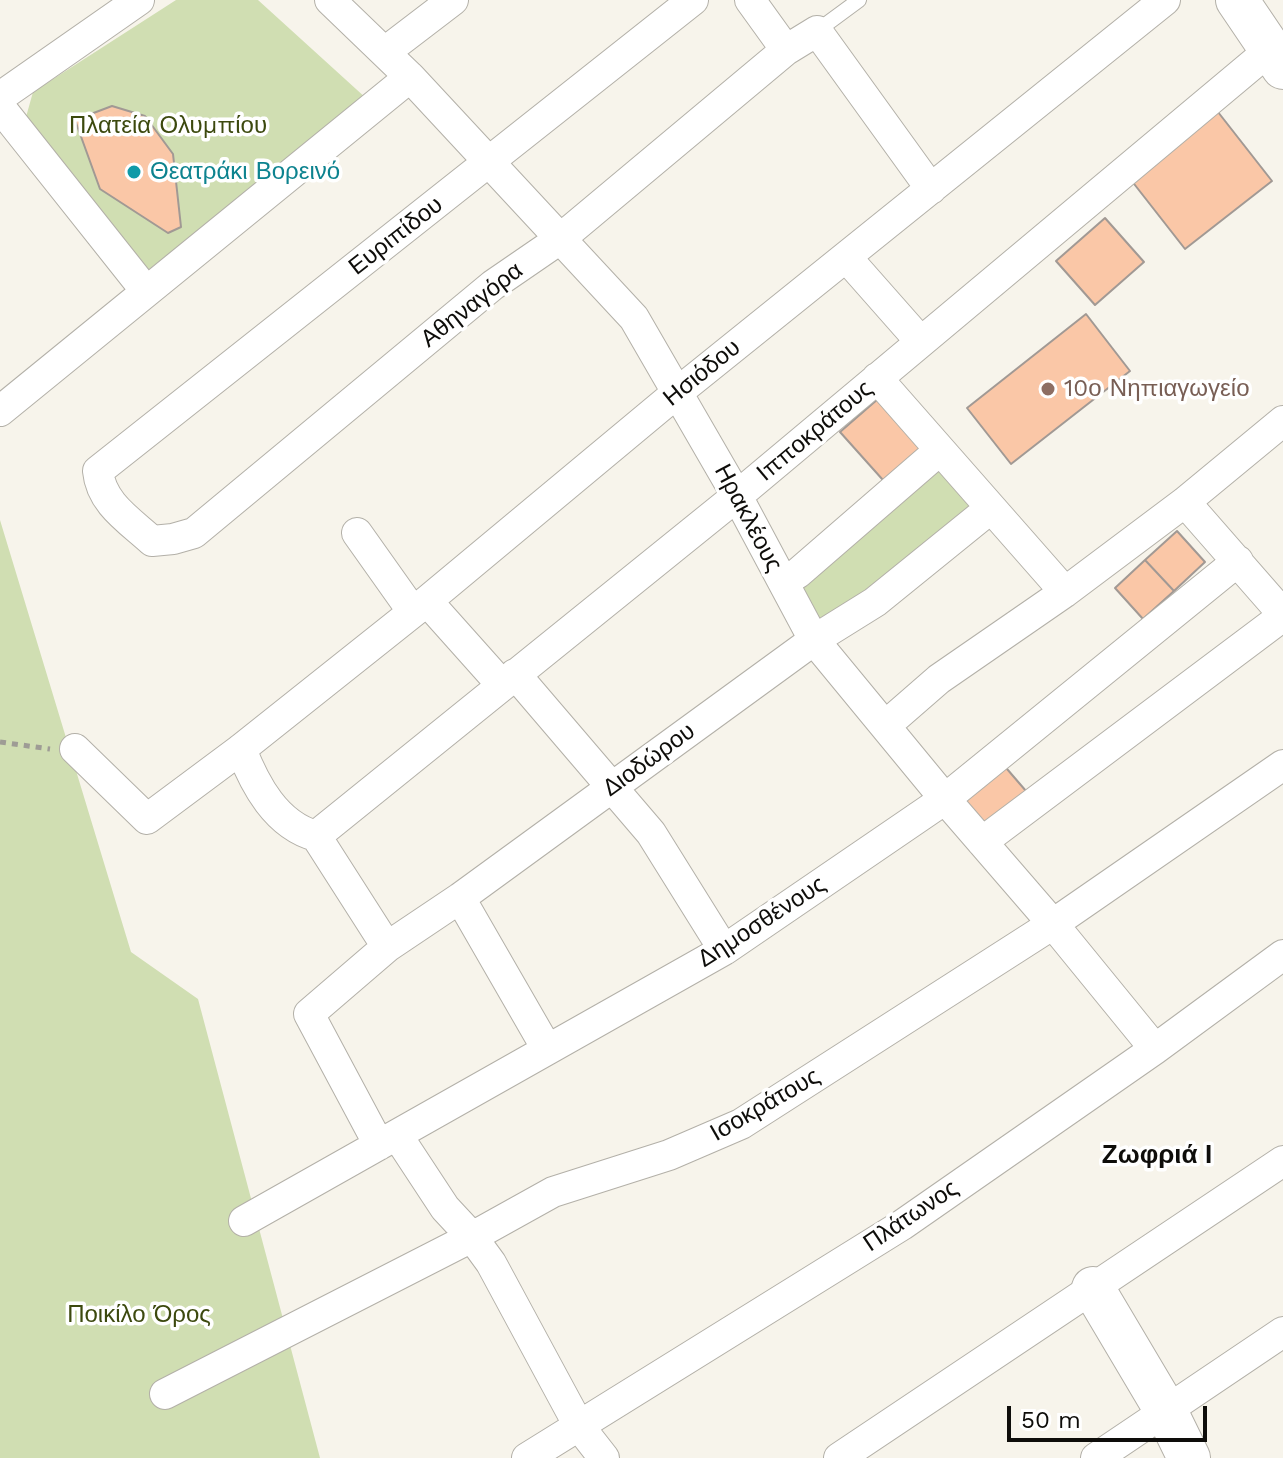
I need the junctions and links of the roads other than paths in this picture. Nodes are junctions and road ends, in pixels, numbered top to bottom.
1 (139, 0) edge
2 (330, 0) edge
3 (453, 0) edge
4 (693, 0) edge
5 (750, 0) edge
6 (859, 0) edge
7 (1165, 0) edge
8 (1237, 0) edge
9 (817, 31) junction
10 (786, 50) junction
11 (385, 52) junction
12 (1277, 58) edge
13 (410, 77) junction
14 (0, 97) edge
15 (0, 107) edge
16 (489, 164) junction
17 (931, 189) junction
18 (560, 239) junction
19 (846, 257) junction
20 (146, 291) junction
21 (921, 342) junction
22 (877, 378) junction
23 (678, 392) junction
24 (0, 411) edge
25 (1283, 421) edge
26 (940, 450) junction
27 (98, 471) joint
28 (737, 496) junction
29 (1185, 502) junction
30 (991, 508) junction
31 (357, 533) dead end
32 (1238, 561) junction
33 (783, 582) junction
34 (1065, 592) junction
35 (420, 607) junction
36 (1283, 615) edge
37 (814, 640) junction
38 (509, 680) junction
39 (885, 726) junction
40 (75, 749) road end
41 (241, 749) junction
42 (1283, 765) edge
43 (610, 788) junction
44 (945, 799) junction
45 (316, 836) junction
46 (982, 842) junction
47 (460, 898) junction
48 (1053, 924) junction
49 (387, 947) junction
50 (724, 950) junction
51 (1283, 955) edge
52 (547, 1049) junction
53 (1155, 1049) junction
54 (388, 1140) junction
55 (1283, 1161) edge
56 (244, 1221) dead end
57 (472, 1237) junction
58 (1093, 1288) junction
59 (1283, 1332) edge
60 (165, 1394) dead end
61 (1166, 1411) junction
62 (579, 1426) junction
63 (527, 1458) edge
64 (604, 1458) edge
65 (839, 1458) edge
66 (1096, 1458) edge
67 (1189, 1458) edge

1 - 14 street
2 - 11 street, Ηρακλέους
3 - 11 street
4 - 16 street, Ευριπίδου
5 - 10 street
6 - 9 lane, Αθηναγόρα
7 - 17 street, Ησιόδου
8 - 12 street
9 - 10 street, Αθηναγόρα
9 - 17 street
10 - 18 street, Αθηναγόρα
11 - 13 street, Ηρακλέους
12 - 21 street, Ιπποκράτους
13 - 16 street, Ηρακλέους
13 - 20 street
15 - 20 street
16 - 18 street, Ηρακλέους
16 - 27 street, Ευριπίδου
17 - 19 street, Ησιόδου
18 - 23 street, Ηρακλέους
18 - 27 street, Αθηναγόρα
19 - 21 street
19 - 23 street, Ησιόδου
20 - 24 street
21 - 22 street, Ιπποκράτους
22 - 26 street
22 - 28 street, Ιπποκράτους
23 - 28 street, Ηρακλέους
23 - 35 street, Ησιόδου
25 - 29 street
26 - 30 street
26 - 33 street
28 - 33 street, Ηρακλέους
28 - 38 street, Ιπποκράτους
29 - 32 street
29 - 34 street
30 - 34 street
30 - 37 street, Διοδώρου
31 - 35 street
32 - 36 street
32 - 44 street, Δημοσθένους
33 - 37 street, Ηρακλέους
34 - 39 street
35 - 38 street
35 - 41 street, Ησιόδου
36 - 46 street
37 - 39 street, Ηρακλέους
37 - 43 street, Διοδώρου
38 - 43 street
38 - 45 street, Ιπποκράτους
39 - 44 street, Ηρακλέους
40 - 41 street, Ησιόδου
41 - 45 street
42 - 48 street, Ισοκράτους
43 - 47 street, Διοδώρου
43 - 50 street
44 - 46 street, Ηρακλέους
44 - 50 street, Δημοσθένους
45 - 49 street
46 - 48 street, Ηρακλέους
47 - 49 street, Διοδώρου
47 - 52 street
48 - 53 street, Ηρακλέους
48 - 57 street, Ισοκράτους
49 - 54 street, Διοδώρου
50 - 52 street, Δημοσθένους
51 - 53 street, Πλάτωνος
52 - 54 street, Δημοσθένους
53 - 62 street, Πλάτωνος
54 - 56 street, Δημοσθένους
54 - 57 street
55 - 58 street
57 - 60 street, Ισοκράτους
57 - 62 street
58 - 61 street
58 - 65 street
59 - 61 street
61 - 66 street
61 - 67 street
62 - 63 street, Πλάτωνος
62 - 64 street

